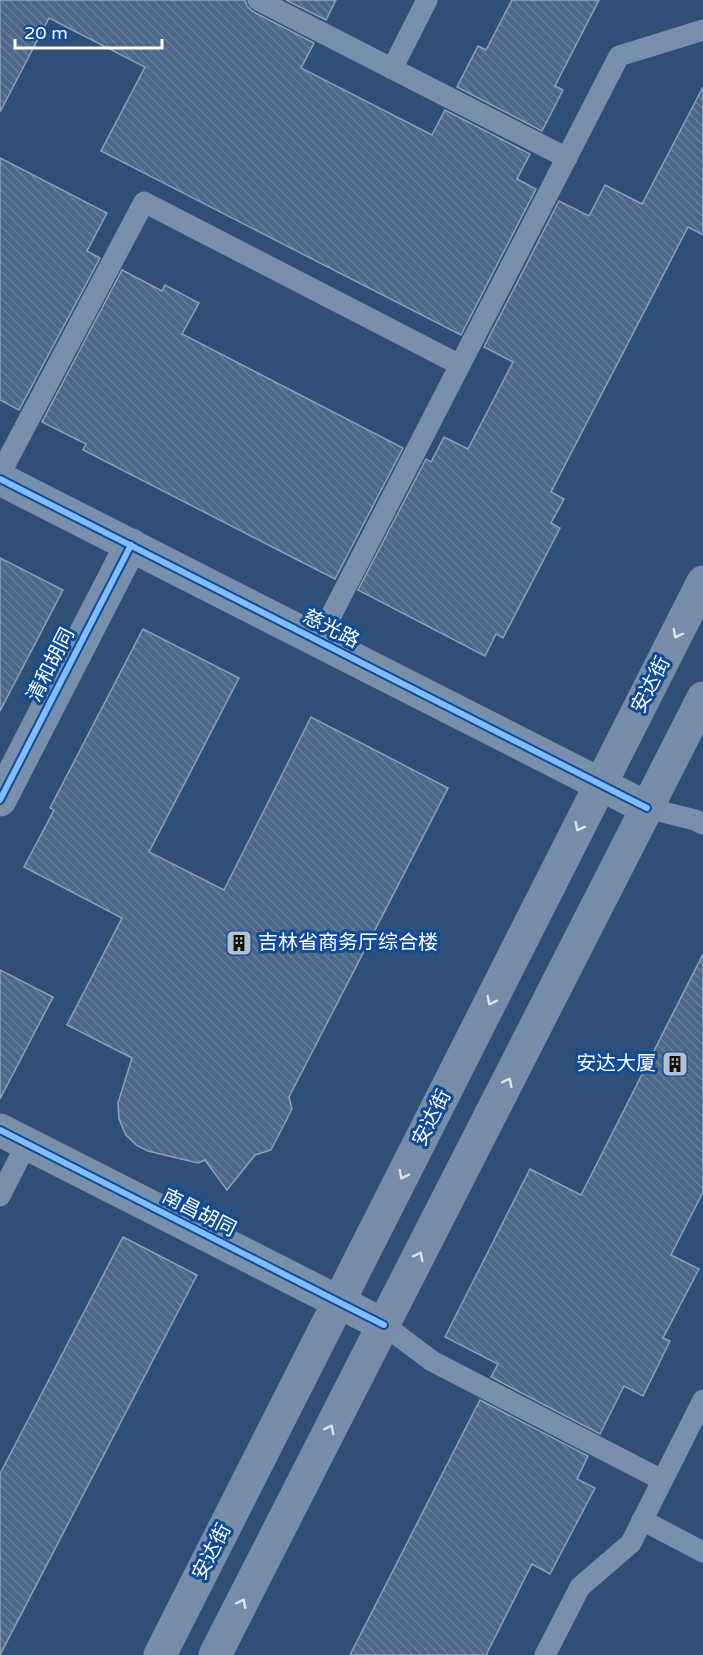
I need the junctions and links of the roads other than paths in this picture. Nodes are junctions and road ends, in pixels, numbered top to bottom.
1 (258, 0) edge
2 (428, 0) edge
3 (703, 30) edge
4 (392, 69) junction
5 (567, 158) junction
6 (460, 365) junction
7 (0, 474) edge
8 (0, 479) edge
9 (131, 545) junction
10 (703, 582) edge
11 (318, 641) junction
12 (703, 698) edge
13 (600, 785) junction
14 (0, 801) edge
15 (647, 808) junction
16 (703, 824) edge
17 (13, 1136) edge
18 (0, 1196) edge
19 (339, 1302) junction
20 (384, 1325) junction
21 (703, 1400) edge
22 (662, 1480) junction
23 (642, 1520) junction
24 (703, 1552) edge
25 (160, 1655) edge
26 (215, 1655) edge
27 (545, 1655) edge

1 - 4 lane
2 - 4 lane
3 - 5 lane
4 - 5 lane
5 - 6 lane
6 - 7 lane
6 - 11 lane
8 - 9 street, 慈光路
9 - 11 street, 慈光路
9 - 14 street, 清和胡同
10 -> 13 main road, 安达街
11 - 13 street, 慈光路
12 - 15 main road
13 - 15 street, 慈光路
13 -> 19 main road, 安达街
15 - 16 lane
20 -> 15 main road
17 - 18 lane
17 - 19 street, 南昌胡同
19 - 20 street, 南昌胡同
19 - 25 main road, 安达街
20 - 22 lane
26 -> 20 main road
21 - 22 lane
22 - 23 lane
23 - 24 lane
23 - 27 lane

